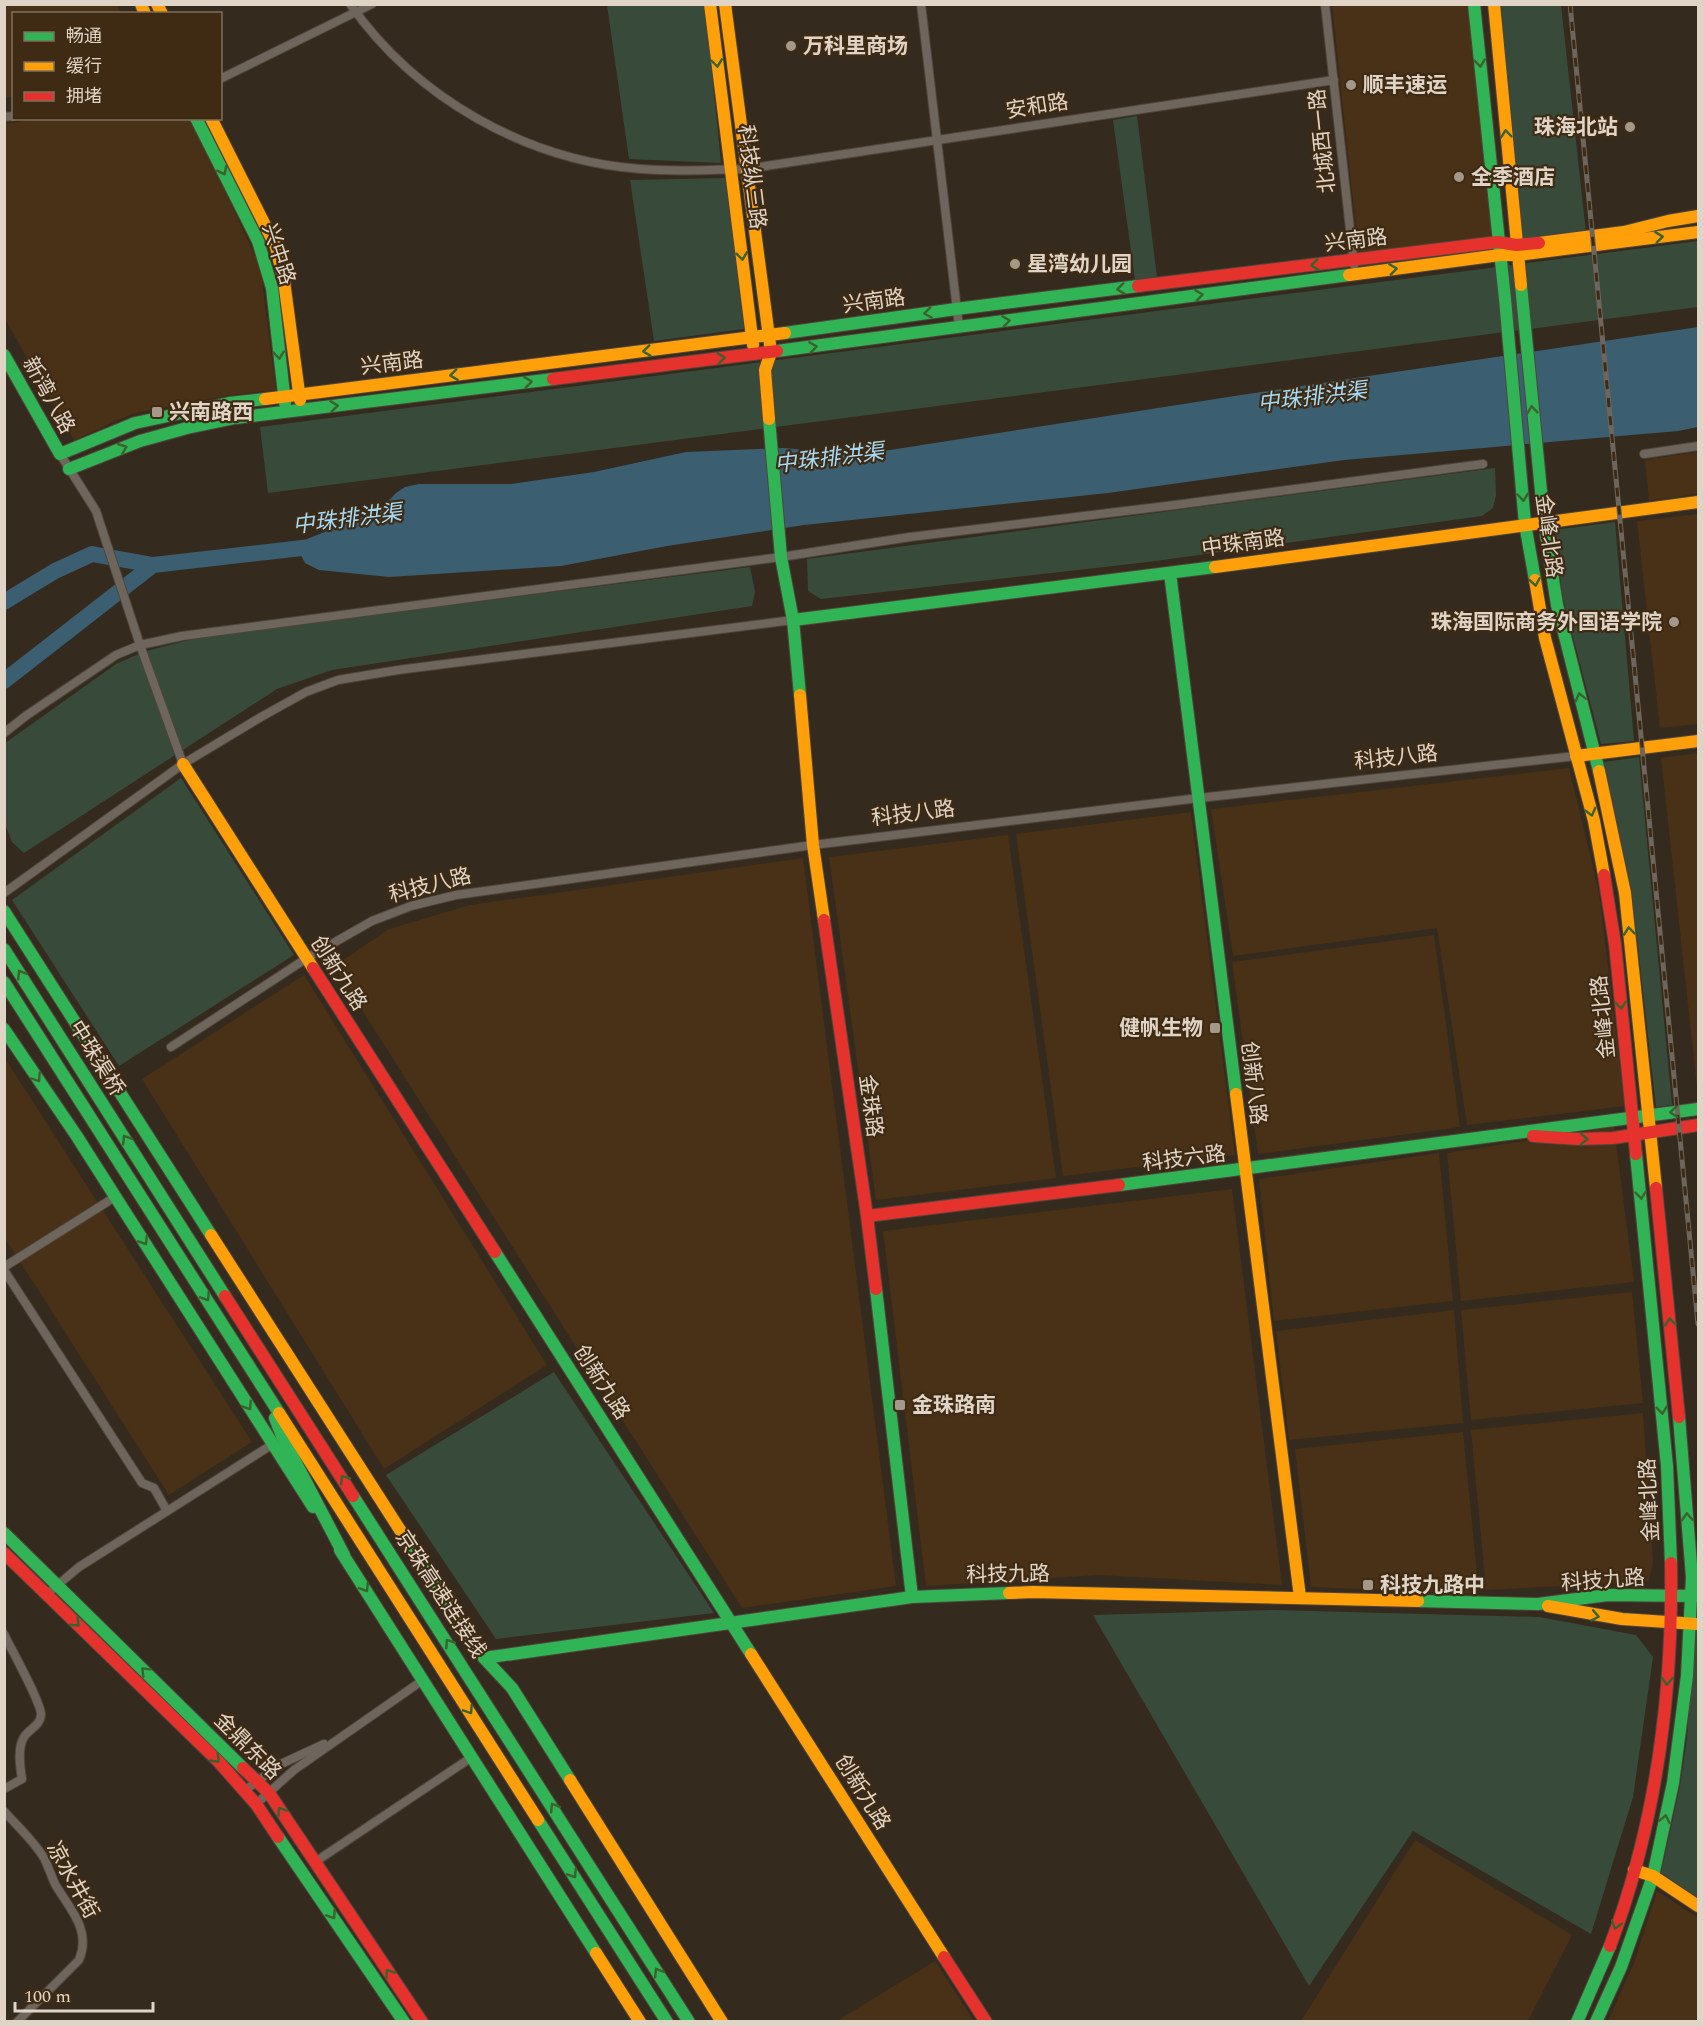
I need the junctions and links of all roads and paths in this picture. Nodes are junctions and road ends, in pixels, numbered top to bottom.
1 (350, 4) edge
2 (372, 4) edge
3 (710, 4) edge
4 (725, 4) edge
5 (921, 4) edge
6 (1325, 4) edge
7 (1474, 4) edge
8 (1494, 4) edge
9 (355, 12) junction
10 (222, 78) edge
11 (1334, 80) junction
12 (197, 120) edge
13 (212, 120) edge
14 (936, 140) junction
15 (731, 169) junction
16 (746, 169) junction
17 (1698, 216) edge
18 (1698, 232) edge
19 (1498, 242) junction
20 (1517, 250) junction
21 (1500, 255) junction
22 (1353, 261) junction
23 (1354, 274) junction
24 (956, 309) junction
25 (959, 327) junction
26 (768, 336) junction
27 (752, 338) junction
28 (771, 352) junction
29 (755, 354) junction
30 (4, 355) edge
31 (765, 370) junction
32 (299, 394) junction
33 (284, 396) junction
34 (301, 410) junction
35 (286, 412) junction
36 (1698, 446) edge
37 (1644, 453) dead end
38 (60, 454) junction
39 (1483, 464) dead end
40 (69, 469) junction
41 (1698, 502) edge
42 (1544, 522) junction
43 (1525, 524) junction
44 (781, 557) junction
45 (1170, 573) junction
46 (793, 620) junction
47 (140, 645) junction
48 (4, 734) edge
49 (1698, 741) edge
50 (1594, 754) junction
51 (1576, 756) junction
52 (183, 764) junction
53 (1199, 798) junction
54 (813, 845) junction
55 (4, 893) edge
56 (4, 911) edge
57 (4, 949) edge
58 (307, 958) junction
59 (4, 982) edge
60 (4, 1029) edge
61 (171, 1047) dead end
62 (1698, 1109) edge
63 (1649, 1115) junction
64 (1633, 1117) junction
65 (1698, 1125) edge
66 (1504, 1134) junction
67 (1651, 1134) junction
68 (1635, 1136) junction
69 (1245, 1170) junction
70 (157, 1188) joint
71 (141, 1195) joint
72 (115, 1197) junction
73 (867, 1216) junction
74 (4, 1268) edge
75 (263, 1387) junction
76 (273, 1444) junction
77 (167, 1512) junction
78 (4, 1533) edge
79 (4, 1553) edge
80 (344, 1555) junction
81 (57, 1585) junction
82 (46, 1594) junction
83 (1671, 1596) junction
84 (1695, 1596) edge
85 (912, 1597) junction
86 (1300, 1598) junction
87 (1538, 1605) junction
88 (1670, 1622) junction
89 (734, 1623) junction
90 (1694, 1624) edge
91 (4, 1634) edge
92 (484, 1658) junction
93 (423, 1680) junction
94 (343, 1735) junction
95 (472, 1757) junction
96 (257, 1781) junction
97 (4, 1789) edge
98 (244, 1791) junction
99 (269, 1793) junction
100 (256, 1804) junction
101 (4, 1811) edge
102 (315, 1862) junction
103 (1634, 1870) junction
104 (1653, 1876) junction
105 (1698, 1906) edge
106 (17, 2022) edge
107 (404, 2022) edge
108 (422, 2022) edge
109 (640, 2022) edge
110 (667, 2022) edge
111 (690, 2022) edge
112 (722, 2022) edge
113 (987, 2022) edge
114 (1577, 2022) edge
115 (1596, 2022) edge

1 - 9 street, 安和路
2 - 9 street
3 -> 15 main road, 科技纵三路
4 - 16 main road, 科技纵三路
5 - 14 street
6 - 11 street, 北城西一路
7 -> 19 main road, 金峰北路
20 -> 8 main road, 金峰北路
9 - 10 street
9 - 15 street, 安和路
11 - 14 street, 安和路
11 - 22 street, 北城西一路
12 -> 33 main road, 兴中路
13 - 32 main road, 兴中路
14 - 16 street, 安和路
14 - 24 street
15 - 16 street, 安和路
15 -> 27 main road, 科技纵三路
16 - 26 main road, 科技纵三路
17 - 20 main road, 兴南路
20 -> 18 main road, 兴南路
19 - 20 main road, 兴南路
19 - 21 main road, 金峰北路
19 - 22 main road, 兴南路
20 - 21 main road, 兴南路
42 -> 20 main road, 金峰北路
23 -> 21 main road, 兴南路
21 -> 43 main road, 金峰北路
22 - 23 street, 北城西一路
22 -> 24 main road, 兴南路
25 -> 23 main road, 兴南路
24 - 25 street
24 -> 26 main road, 兴南路
28 -> 25 main road, 兴南路
26 - 27 main road, 兴南路
26 - 28 main road, 科技纵三路
27 - 29 main road, 科技纵三路
27 -> 32 main road, 兴南路
28 - 29 main road, 兴南路
28 - 31 main road
29 - 31 main road
34 -> 29 main road, 兴南路
30 - 38 main road, 新湾八路
31 - 44 main road, 金珠路
32 - 33 main road, 兴南路
32 - 34 main road, 兴中路
33 - 35 main road, 兴中路
33 - 38 main road, 兴南路
34 - 35 main road, 兴南路
40 -> 35 main road, 兴南路
36 - 37 street
38 - 40 street
39 - 44 street
40 - 47 street
41 - 42 main road, 中珠南路
42 - 43 main road, 中珠南路
50 -> 42 main road, 金峰北路
43 - 45 main road, 中珠南路
43 -> 51 main road, 金峰北路
44 - 46 main road, 金珠路
44 - 47 street
45 - 46 main road, 中珠南路
45 - 53 main road, 创新八路
46 - 52 street
46 - 54 main road, 金珠路
47 - 48 street
47 - 52 street
49 - 50 main road, 科技八路
50 - 51 main road, 科技八路
63 -> 50 main road, 金峰北路
51 - 53 street, 科技八路
51 -> 64 main road, 金峰北路
52 - 55 street
52 - 58 main road, 创新九路
53 - 54 street, 科技八路
53 - 69 main road, 创新八路
54 - 58 street, 科技八路
54 - 73 main road, 金珠路
56 - 92 main road
70 -> 57 main road, 中珠渠桥
58 - 61 street, 科技八路
58 - 89 main road, 创新九路
59 - 71 main road, 中珠渠桥
60 -> 72 main road
62 -> 63 main road, 科技六路
63 - 64 main road, 科技六路
63 - 67 main road, 金峰北路
64 - 66 main road, 科技六路
64 - 68 main road, 金峰北路
65 - 67 main road, 科技六路
66 -> 68 main road, 科技六路
66 - 69 main road, 科技六路
67 - 68 main road, 科技六路
84 -> 67 main road, 金峰北路
68 -> 83 main road, 金峰北路
69 - 73 main road, 科技六路
69 - 86 main road, 创新八路
111 -> 70 main road, 京珠高速连接线
71 -> 75 main road, 京珠高速连接线
72 - 74 street
72 -> 76 main road
73 - 85 main road, 金珠路
74 - 77 street
75 - 80 main road
75 -> 110 main road, 京珠高速连接线
76 - 77 street
76 - 80 main road
77 - 81 street
78 - 81 main road, 金鼎东路
79 - 82 main road, 金鼎东路
80 -> 93 main road
81 - 82 street
96 -> 81 main road, 金鼎东路
82 -> 98 main road, 金鼎东路
83 - 84 main road, 科技九路
83 - 87 main road, 科技九路
83 - 88 main road, 金峰北路
84 - 90 main road, 金峰北路
85 - 86 main road, 科技九路
85 - 89 main road, 科技九路
86 - 87 main road, 科技九路
87 -> 88 main road, 科技九路
88 - 90 main road, 科技九路
88 -> 103 main road, 金峰北路
89 - 92 main road, 科技九路
89 - 113 main road, 创新九路
104 -> 90 main road, 金峰北路
91 - 97 street
92 - 112 main road
93 - 94 street
93 - 95 main road
94 - 96 street
94 - 99 street
95 - 102 street
95 - 109 main road
96 - 98 street
96 - 99 main road, 金鼎东路
98 - 100 main road, 金鼎东路
99 - 100 street
102 -> 99 main road, 金鼎东路
100 -> 107 main road, 金鼎东路
101 - 106 street, 凉水井街
108 -> 102 main road, 金鼎东路
103 - 104 main road
103 -> 114 main road, 金峰北路
104 - 105 main road
104 - 115 main road, 金峰北路

